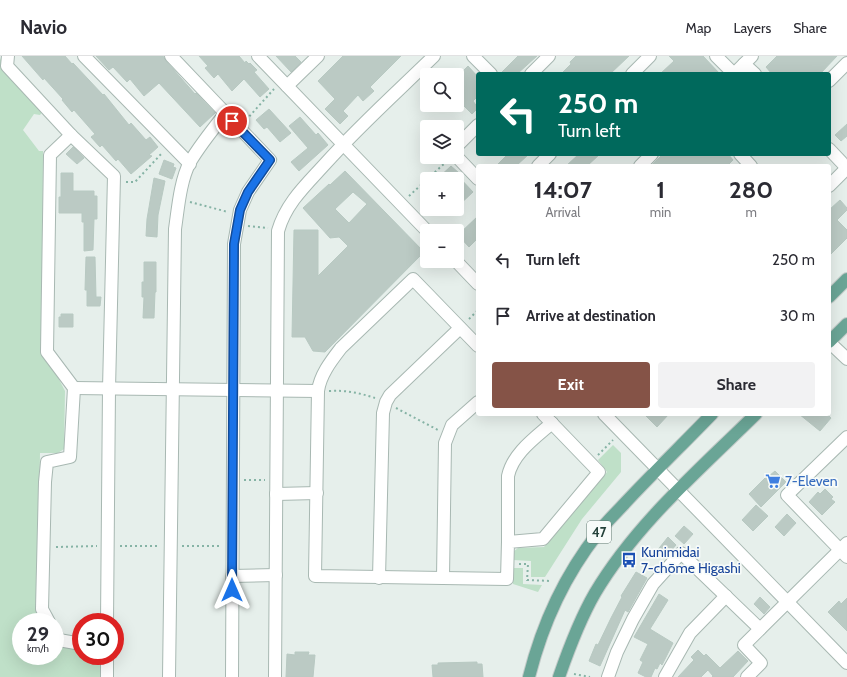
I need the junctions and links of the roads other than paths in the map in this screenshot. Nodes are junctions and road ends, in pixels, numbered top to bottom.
1 (8, 56) edge
2 (84, 56) edge
3 (171, 56) edge
4 (258, 56) edge
5 (318, 56) edge
6 (434, 56) edge
7 (473, 56) edge
8 (549, 56) edge
9 (650, 56) edge
10 (716, 56) edge
11 (748, 60) edge
12 (847, 63) edge
13 (489, 72) edge
14 (533, 72) edge
15 (634, 72) edge
16 (732, 72) edge
17 (736, 72) edge
18 (754, 72) edge
19 (831, 79) edge
20 (285, 84) junction
21 (225, 114) junction
22 (476, 127) edge
23 (71, 135) junction
24 (464, 139) edge
25 (343, 144) junction
26 (831, 152) edge
27 (548, 156) edge
28 (650, 156) edge
29 (190, 164) junction
30 (464, 164) edge
31 (540, 164) edge
32 (642, 164) edge
33 (847, 168) edge
34 (476, 177) edge
35 (831, 184) edge
36 (420, 224) edge
37 (463, 268) edge
38 (847, 279) edge
39 (476, 282) edge
40 (831, 295) edge
41 (847, 324) edge
42 (460, 328) junction
43 (831, 340) edge
44 (476, 344) edge
45 (831, 344) edge
46 (847, 360) edge
47 (74, 388) junction
48 (110, 389) junction
49 (172, 389) junction
50 (233, 390) junction
51 (277, 390) junction
52 (318, 391) junction
53 (476, 404) edge
54 (545, 416) edge
55 (606, 416) edge
56 (710, 416) edge
57 (754, 416) edge
58 (552, 423) junction
59 (847, 436) edge
60 (657, 469) junction
61 (678, 490) junction
62 (317, 493) junction
63 (276, 494) junction
64 (508, 542) junction
65 (845, 550) edge
66 (276, 575) junction
67 (232, 576) junction
68 (379, 578) junction
69 (443, 578) junction
70 (726, 596) junction
71 (787, 601) junction
72 (44, 613) edge
73 (107, 613) edge
74 (760, 629) junction
75 (847, 663) edge
76 (107, 665) edge
77 (107, 677) edge
78 (169, 677) edge
79 (232, 677) edge
80 (275, 677) edge
81 (529, 677) edge
82 (559, 677) edge
83 (608, 677) edge
84 (666, 677) edge
85 (747, 677) edge

1 - 23 street
2 - 29 street
3 - 21 street
4 - 20 street
5 - 20 street
6 - 25 street
7 - 13 street
8 - 14 street
9 - 15 street
10 - 16 street
11 - 17 street
11 - 18 street
12 - 19 street
20 - 25 street
21 - 29 street
21 - 50 street
22 - 24 street
23 - 47 street
23 - 48 street
25 - 36 street
25 - 51 street
26 - 33 street
27 - 31 street
28 - 32 street
29 - 49 street
30 - 34 street
33 - 35 street
37 - 39 street
38 - 40 main road
41 - 43 main road
42 - 44 street
42 - 52 street
42 - 68 street
45 - 46 street
47 - 48 street
47 - 72 street
48 - 49 street
48 - 73 street
49 - 50 street
49 - 78 street
50 - 51 street
50 - 67 street
51 - 52 street
51 - 63 street
52 - 62 street
53 - 69 street
54 - 58 street
55 - 60 street
56 - 60 main road, 47
57 - 61 main road, 47
58 - 64 street
58 - 64 street
59 - 65 street
60 - 61 street
60 - 81 main road, 47
61 - 71 street
61 - 82 main road, 47
62 - 63 street
62 - 68 street
63 - 66 street
64 - 69 street
65 - 71 street
66 - 67 street
66 - 80 street
67 - 79 street
68 - 69 street
70 - 74 street
70 - 83 street
70 - 84 street
71 - 74 street
71 - 75 street
74 - 85 street
76 - 77 street

